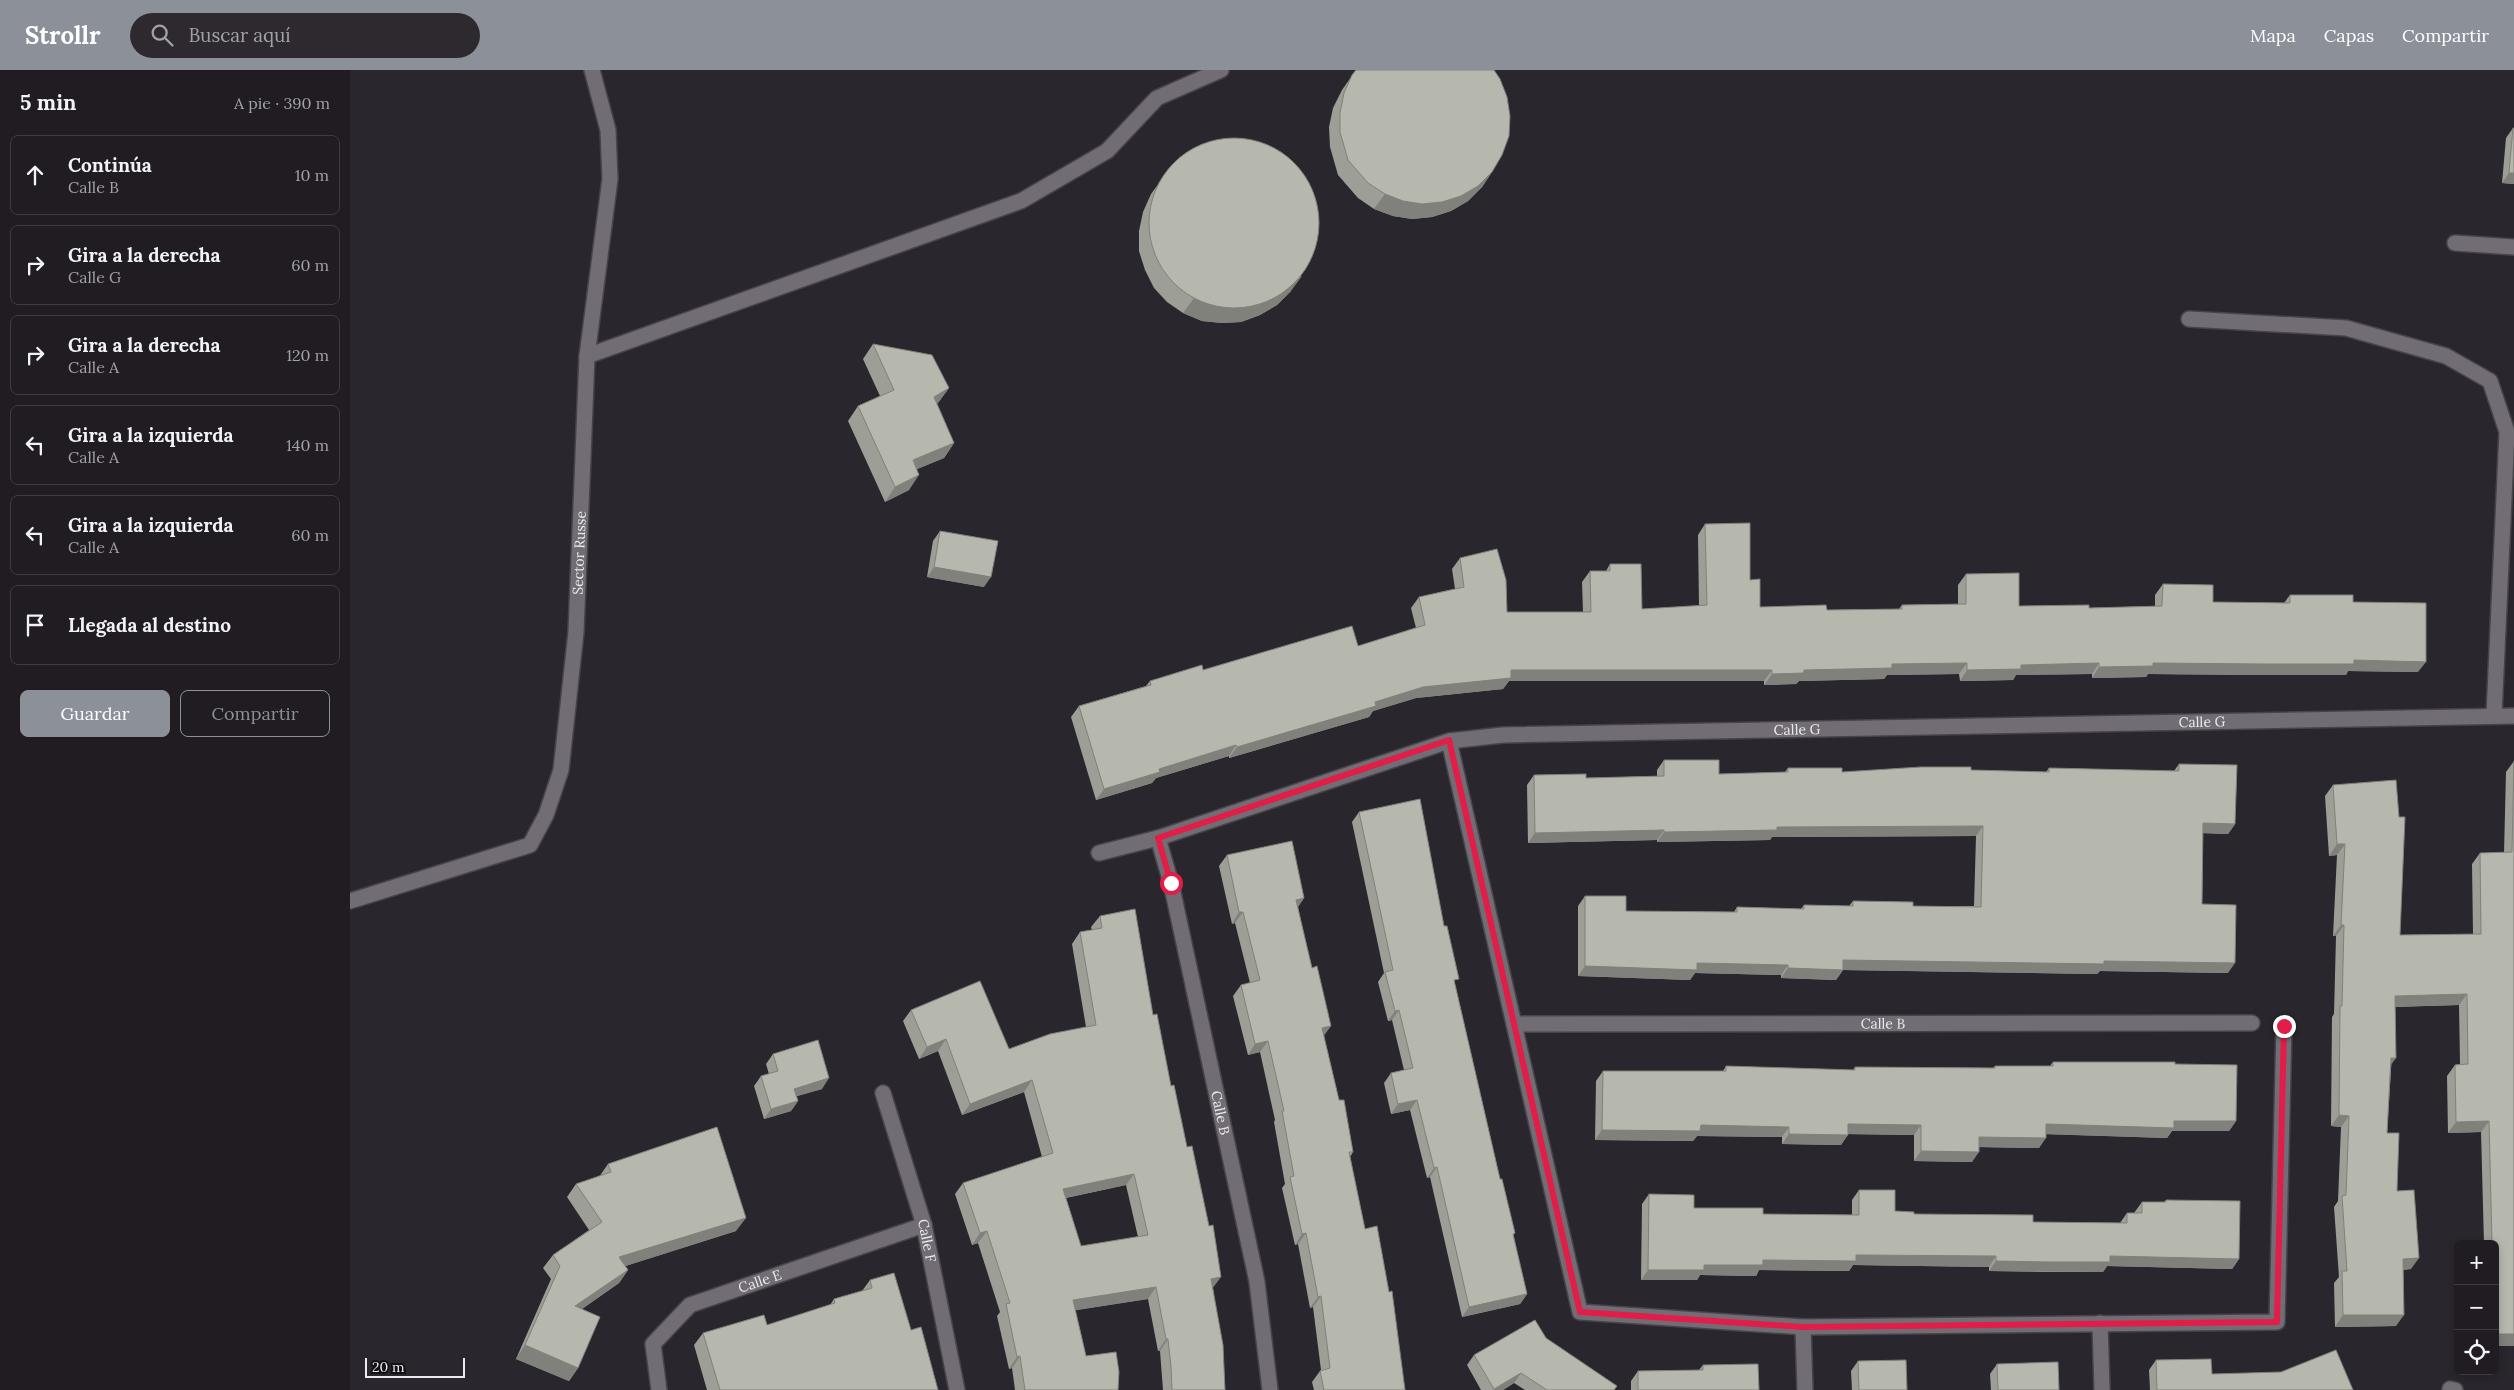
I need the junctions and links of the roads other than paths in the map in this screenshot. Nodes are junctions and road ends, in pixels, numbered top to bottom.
1 (592, 70) edge
2 (1221, 70) edge
3 (2455, 243) dead end
4 (2514, 247) edge
5 (2189, 319) dead end
6 (587, 356) junction
7 (2494, 716) junction
8 (2514, 716) edge
9 (1449, 740) junction
10 (1158, 838) junction
11 (1099, 853) dead end
12 (350, 901) edge
13 (2252, 1023) dead end
14 (1514, 1024) junction
15 (2284, 1026) dead end
16 (884, 1093) dead end
17 (924, 1225) junction
18 (2100, 1323) junction
19 (1803, 1327) junction
20 (660, 1390) edge
21 (957, 1390) edge
22 (1270, 1390) edge
23 (1805, 1390) edge
24 (2102, 1390) edge

1 - 6 street, Sector Russe
2 - 6 street
3 - 4 street
5 - 7 street
6 - 12 street, Sector Russe
7 - 8 street, Calle G
7 - 9 street, Calle G
9 - 10 street, Calle G
9 - 14 street
10 - 11 street, Calle G
10 - 22 street, Calle B
13 - 14 street, Calle B
14 - 19 street
15 - 18 street
16 - 17 street, Calle F
17 - 20 street, Calle E
17 - 21 street, Calle F
18 - 19 street
18 - 24 street
19 - 23 street

